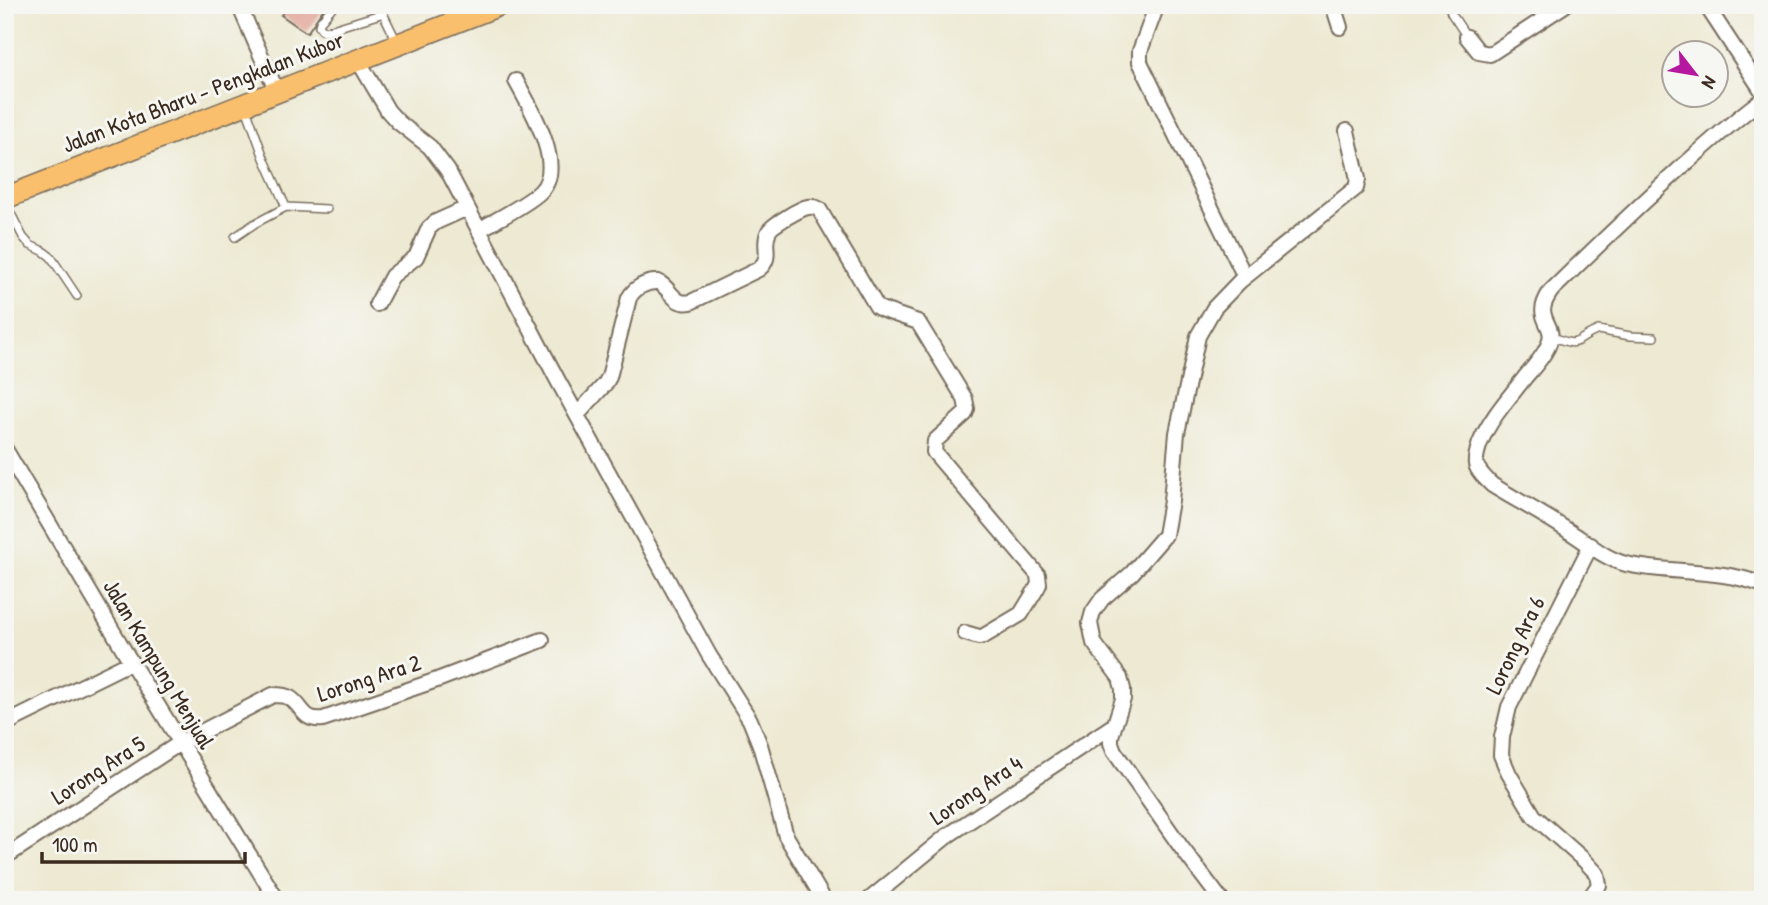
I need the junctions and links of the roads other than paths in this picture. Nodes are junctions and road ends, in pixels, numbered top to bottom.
1 (239, 5) edge
2 (334, 5) edge
3 (379, 5) edge
4 (499, 5) edge
5 (1157, 5) edge
6 (1333, 5) edge
7 (1449, 5) edge
8 (1565, 5) edge
9 (1706, 5) edge
10 (384, 13) junction
11 (1340, 27) dead end
12 (1467, 37) joint
13 (398, 44) junction
14 (358, 60) junction
15 (516, 81) dead end
16 (277, 92) junction
17 (1763, 92) edge
18 (1763, 99) edge
19 (245, 104) junction
20 (1348, 131) dead end
21 (5, 200) edge
22 (286, 207) junction
23 (467, 208) junction
24 (327, 209) dead end
25 (479, 230) junction
26 (235, 237) dead end
27 (1245, 277) junction
28 (77, 296) dead end
29 (376, 304) dead end
30 (1550, 335) junction
31 (1654, 337) dead end
32 (577, 415) junction
33 (5, 449) edge
34 (1591, 545) junction
35 (1763, 585) edge
36 (965, 633) dead end
37 (542, 640) dead end
38 (131, 662) junction
39 (5, 724) edge
40 (1114, 725) junction
41 (180, 743) junction
42 (5, 858) edge
43 (277, 900) edge
44 (824, 900) edge
45 (869, 900) edge
46 (1221, 900) edge
47 (1588, 900) edge

1 - 16 street
2 - 10 lane
3 - 10 lane
4 - 13 main road, Jalan Kota Bharu - Pengkalan Kubor
5 - 27 street
6 - 11 street
7 - 12 lane
8 - 12 street
9 - 17 street
10 - 13 lane
13 - 14 main road, Jalan Kota Bharu - Pengkalan Kubor
14 - 16 main road, Jalan Kota Bharu - Pengkalan Kubor
14 - 23 street
15 - 25 street
16 - 19 main road, Jalan Kota Bharu - Pengkalan Kubor
18 - 30 street
19 - 21 main road, Jalan Kota Bharu - Pengkalan Kubor
19 - 22 lane
20 - 27 street
21 - 28 lane
22 - 24 lane
22 - 26 lane
23 - 25 street
23 - 29 street
25 - 32 street
27 - 40 street
30 - 31 lane
30 - 34 street
32 - 36 street
32 - 44 street
33 - 38 street, Jalan Kampung Menjual
34 - 35 street
34 - 47 street, Lorong Ara 6
37 - 41 street, Lorong Ara 2
38 - 39 street
38 - 41 street, Jalan Kampung Menjual
40 - 45 street, Lorong Ara 4
40 - 46 street
41 - 42 street, Lorong Ara 5
41 - 43 street, Jalan Kampung Menjual

